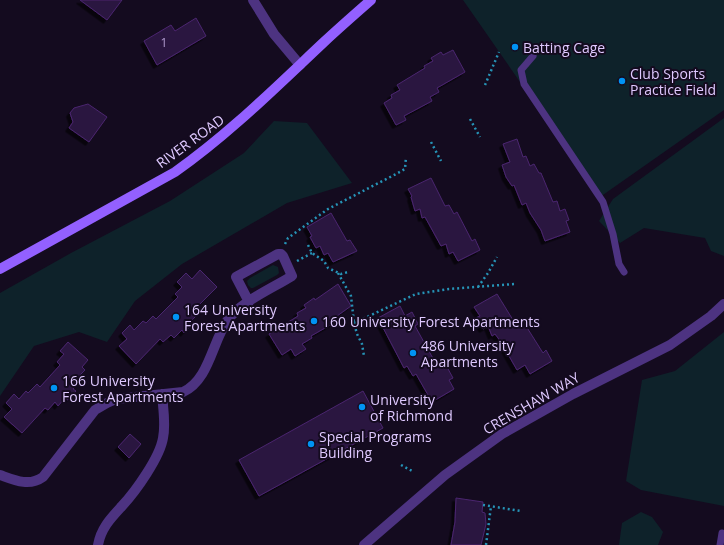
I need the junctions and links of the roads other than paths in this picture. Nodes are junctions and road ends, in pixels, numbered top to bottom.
1 (253, 0) edge
2 (371, 0) edge
3 (533, 56) dead end
4 (300, 65) junction
5 (0, 269) edge
6 (624, 272) dead end
7 (249, 302) junction
8 (724, 304) edge
9 (162, 394) junction
10 (0, 475) edge
11 (722, 533) dead end
12 (98, 545) edge
13 (364, 545) edge
14 (720, 545) edge

1 - 4 street
2 - 4 main road, RIVER ROAD
3 - 6 lane
4 - 5 main road, RIVER ROAD
7 - 7 street
7 - 9 street
8 - 13 street, CRENSHAW WAY
9 - 10 street
9 - 12 street
11 - 14 lane

